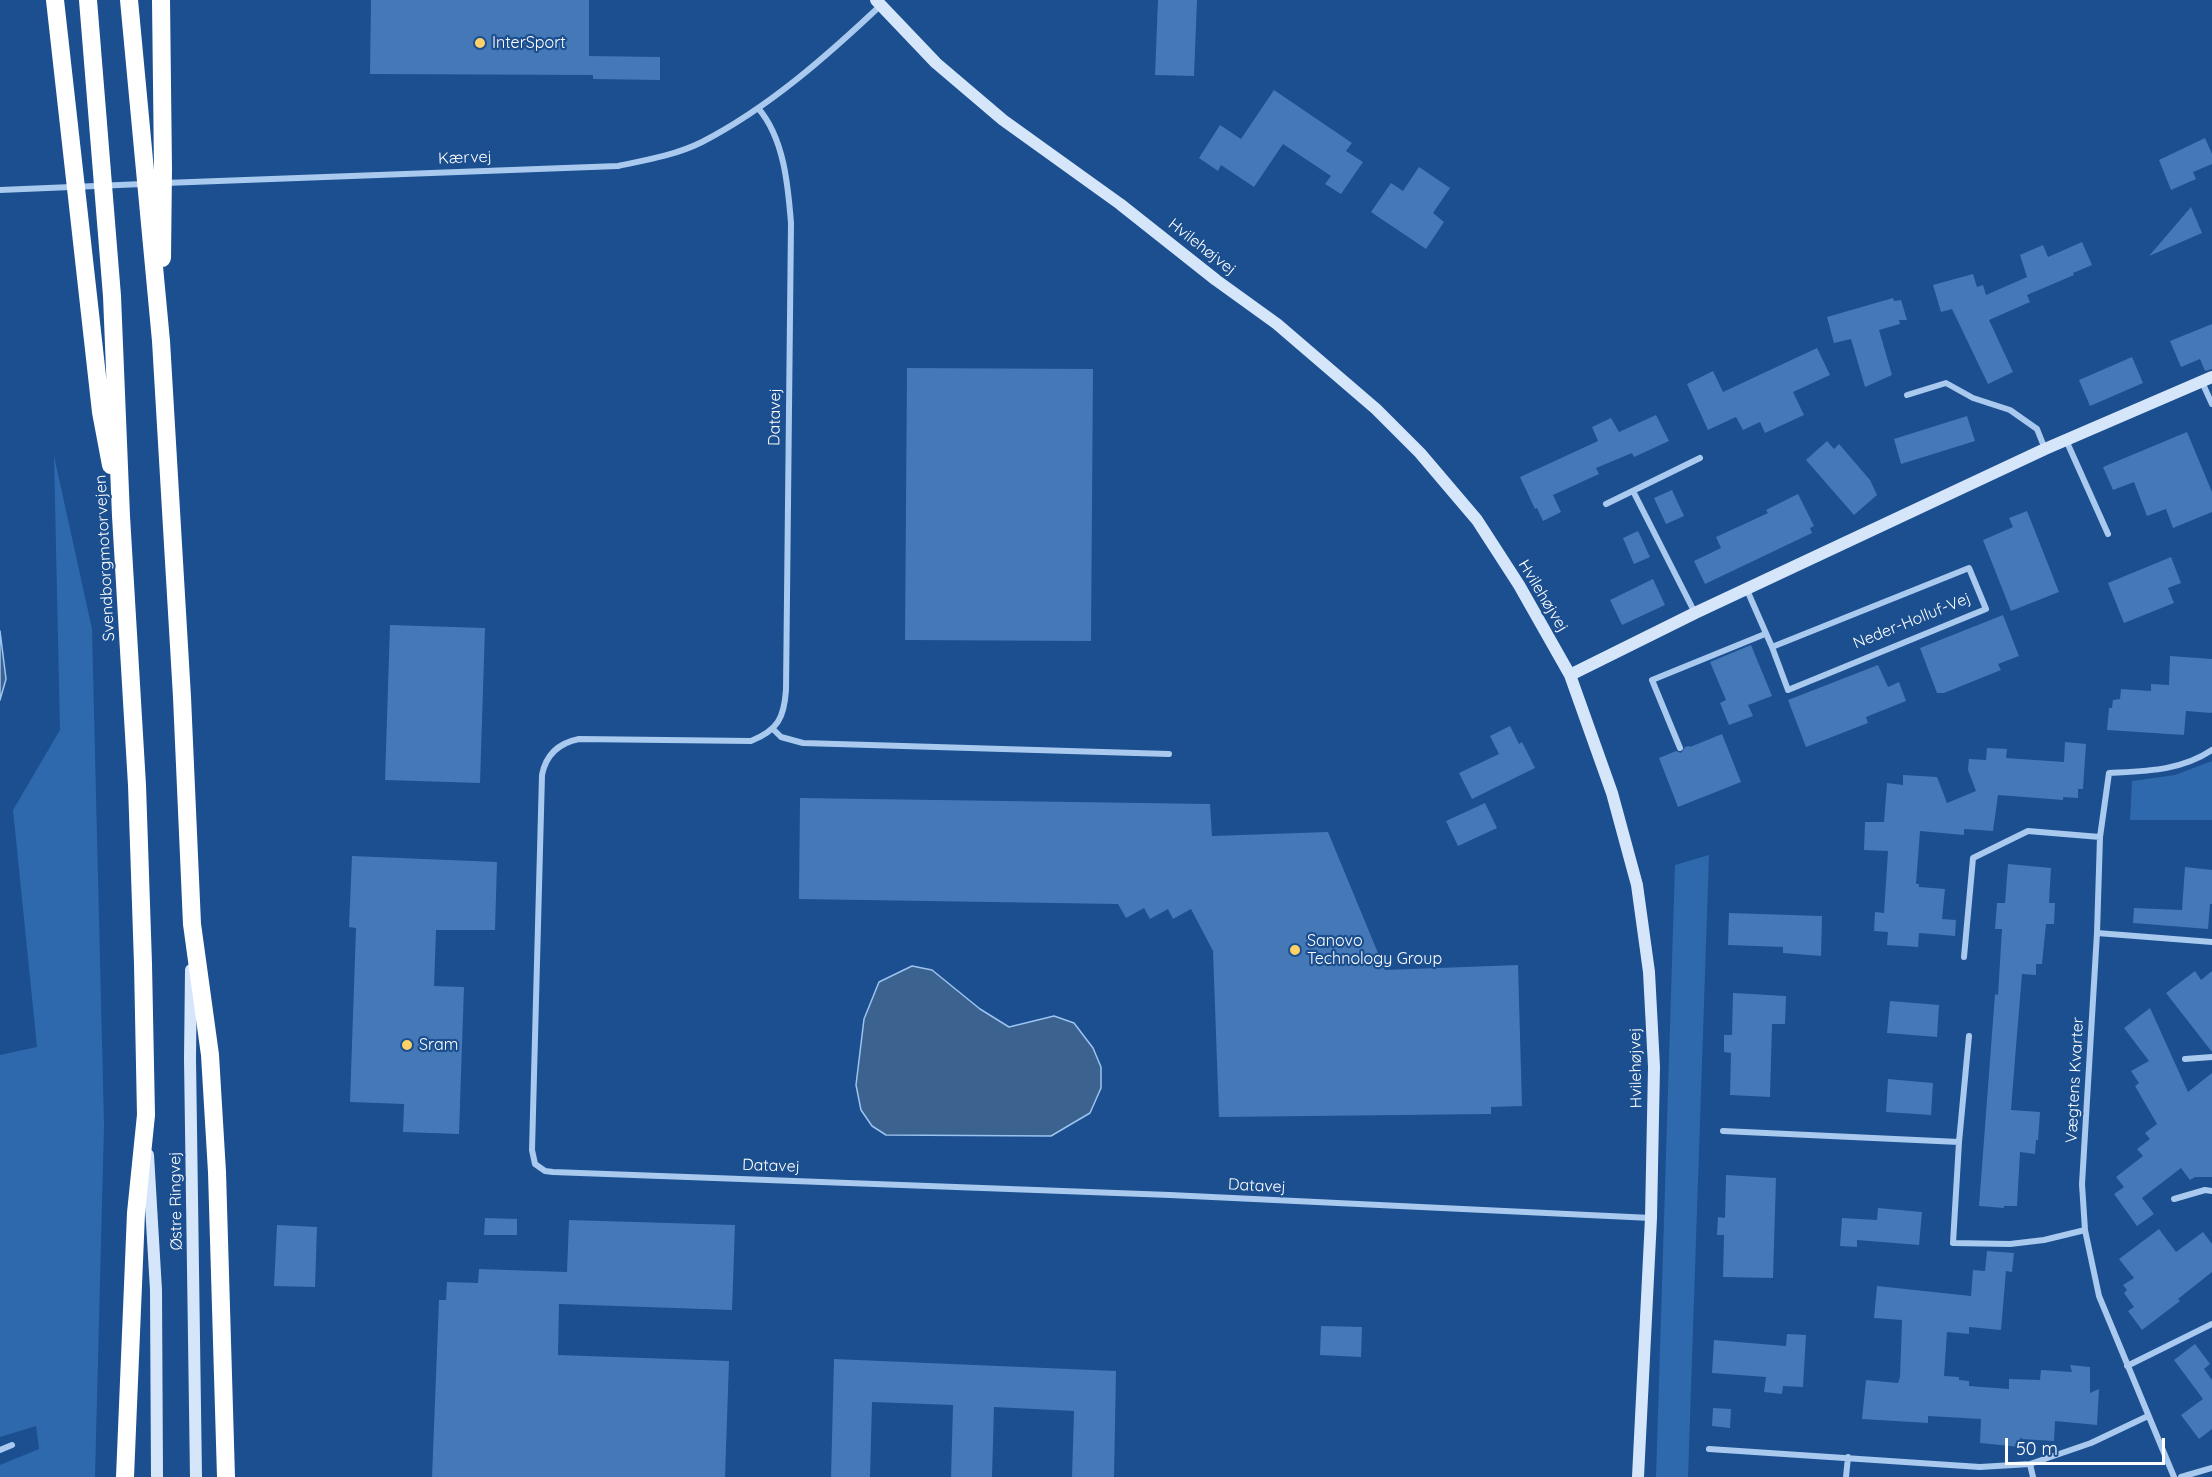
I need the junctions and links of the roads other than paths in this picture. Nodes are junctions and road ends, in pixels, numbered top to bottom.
1 (55, 0) edge
2 (88, 0) edge
3 (129, 0) edge
4 (161, 0) edge
5 (878, 3) edge
6 (758, 108) junction
7 (0, 190) edge
8 (161, 341) junction
9 (2207, 379) edge
10 (1907, 395) dead end
11 (2212, 404) edge
12 (2066, 440) junction
13 (2045, 449) junction
14 (1700, 458) dead end
15 (1633, 491) junction
16 (1606, 504) dead end
17 (121, 516) junction
18 (2108, 534) dead end
19 (1747, 590) junction
20 (1695, 613) junction
21 (1765, 634) junction
22 (1772, 647) junction
23 (1570, 675) junction
24 (773, 729) junction
25 (1680, 748) dead end
26 (2212, 750) edge
27 (1170, 754) dead end
28 (2100, 837) junction
29 (192, 924) junction
30 (2097, 933) junction
31 (2212, 942) edge
32 (1964, 957) dead end
33 (1969, 1036) dead end
34 (2212, 1057) edge
35 (2185, 1059) dead end
36 (146, 1115) junction
37 (1723, 1131) dead end
38 (1959, 1142) junction
39 (2212, 1191) edge
40 (2174, 1199) dead end
41 (1651, 1218) junction
42 (2085, 1230) junction
43 (2212, 1324) edge
44 (2127, 1366) junction
45 (2148, 1416) junction
46 (12, 1445) dead end
47 (1709, 1449) dead end
48 (0, 1450) edge
49 (1848, 1457) junction
50 (2030, 1464) junction
51 (2212, 1468) edge
52 (125, 1477) edge
53 (158, 1477) edge
54 (196, 1477) edge
55 (226, 1477) edge
56 (1638, 1477) edge
57 (1846, 1477) edge
58 (2033, 1477) edge
59 (2174, 1477) edge
60 (2181, 1477) edge

1 - 17 highway
2 - 17 highway, Svendborgmotorvejen
3 - 8 highway
4 - 8 highway
5 - 6 street, Kærvej
5 - 23 street, Hvilehøjvej
6 - 7 street, Kærvej
6 - 24 street, Datavej
8 - 29 highway
9 - 11 street
9 - 12 street
10 - 13 street
12 - 13 street
12 - 18 street
13 - 19 street
14 - 15 street
15 - 16 street
15 - 20 street
17 - 36 highway, Svendborgmotorvejen
19 - 20 street
19 - 21 street, Neder-Holluf-Vej
20 - 23 street
21 - 22 street, Neder-Holluf-Vej
21 - 25 street
22 - 22 street, Neder-Holluf-Vej
23 - 41 street, Hvilehøjvej
24 - 27 street
24 - 41 street, Datavej
26 - 28 street, Vægtens Kvarter
28 - 30 street, Vægtens Kvarter
28 - 32 street
29 - 54 street, Østre Ringvej
29 - 55 highway
30 - 31 street
30 - 42 street, Vægtens Kvarter
33 - 38 street
34 - 35 street
36 - 52 highway, Svendborgmotorvejen
36 - 53 street, Østre Ringvej
37 - 38 street
38 - 42 street
39 - 40 street
41 - 56 street, Hvilehøjvej
42 - 44 street, Vægtens Kvarter
43 - 44 street
44 - 45 street, Vægtens Kvarter
45 - 50 street
45 - 59 street, Vægtens Kvarter
46 - 48 street
47 - 49 street
49 - 50 street
49 - 57 street
50 - 58 street
51 - 60 street

